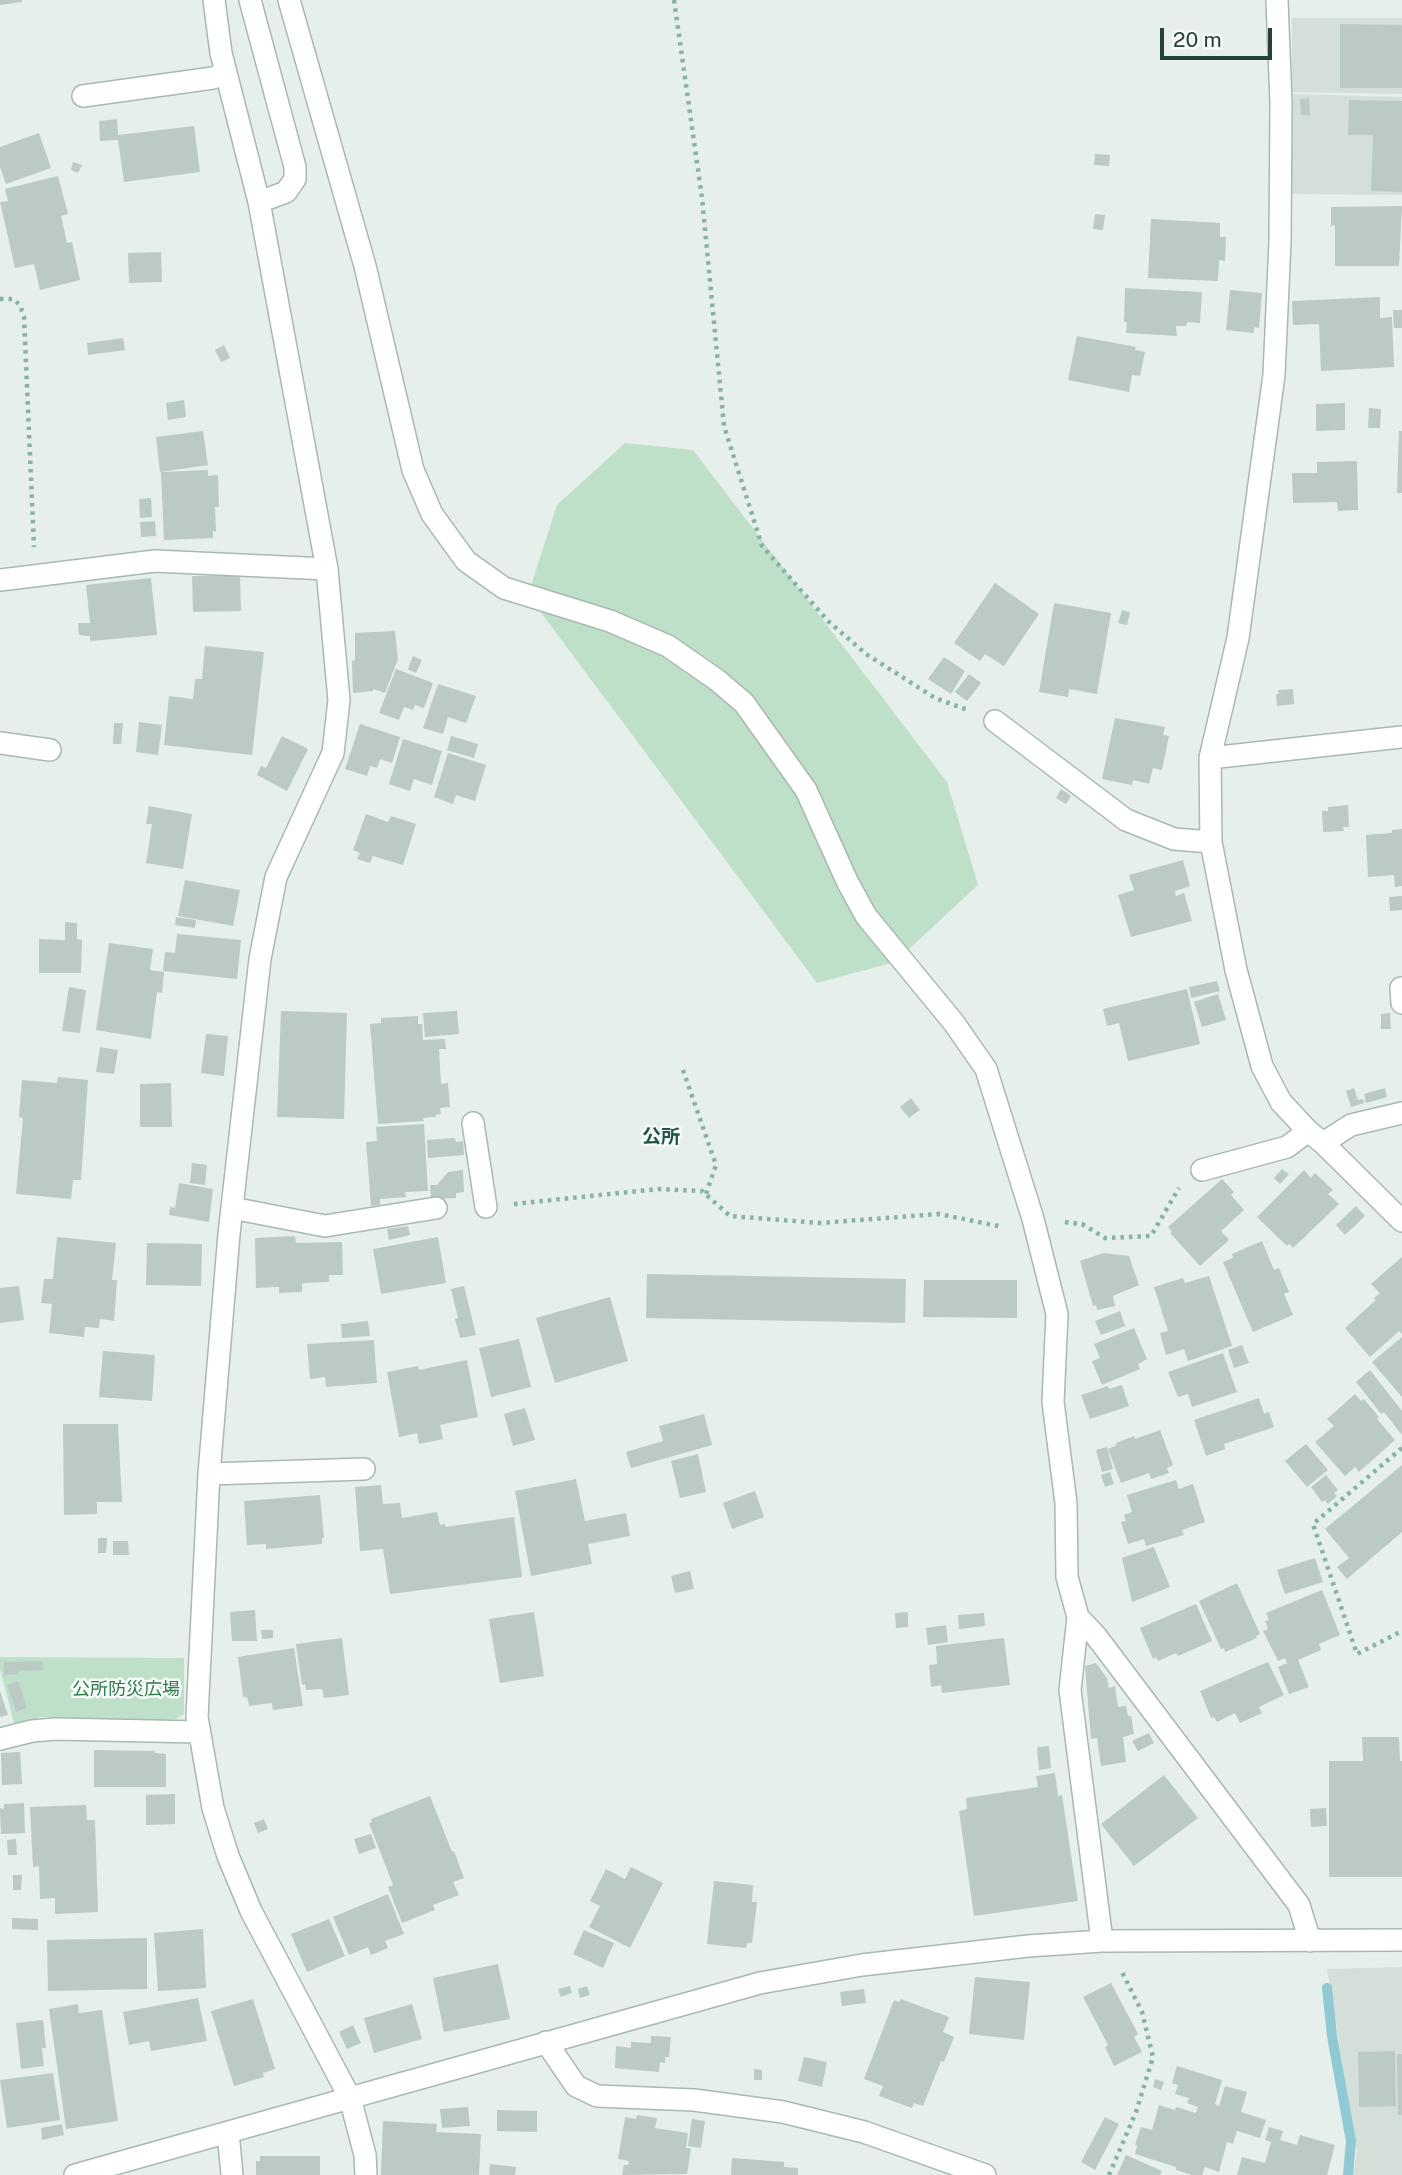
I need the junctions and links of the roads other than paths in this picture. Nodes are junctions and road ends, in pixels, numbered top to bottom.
1 (214, 0) edge
2 (250, 0) edge
3 (289, 0) edge
4 (1277, 0) edge
5 (225, 73) junction
6 (83, 96) dead end
7 (259, 202) junction
8 (327, 569) junction
9 (0, 580) edge
10 (995, 721) road end
11 (1402, 737) edge
12 (0, 743) edge
13 (50, 750) dead end
14 (1210, 758) junction
15 (1211, 842) junction
16 (1402, 1113) edge
17 (473, 1123) dead end
18 (1315, 1137) junction
19 (1202, 1170) road end
20 (486, 1207) road end
21 (232, 1208) junction
22 (436, 1208) dead end
23 (1402, 1221) edge
24 (363, 1469) dead end
25 (209, 1474) junction
26 (1078, 1617) junction
27 (198, 1732) junction
28 (0, 1738) edge
29 (1402, 1940) edge
30 (1108, 1941) junction
31 (1310, 1941) junction
32 (546, 2042) junction
33 (350, 2098) junction
34 (228, 2132) junction
35 (75, 2175) edge
36 (232, 2175) edge
37 (366, 2175) edge
38 (985, 2175) edge

1 - 5 street
2 - 7 street
3 - 26 street
4 - 14 street
5 - 6 street
5 - 7 street
7 - 8 street
8 - 9 street
8 - 21 street
10 - 15 street
11 - 14 street
12 - 13 street
14 - 15 street
15 - 18 street
16 - 18 street
17 - 20 street
18 - 19 street
18 - 23 street
21 - 22 street
21 - 25 street
24 - 25 street
25 - 27 street
26 - 30 street
26 - 31 street
27 - 28 street
27 - 33 street
29 - 31 street
30 - 31 street
30 - 32 street
32 - 33 street
32 - 38 street
33 - 34 street
33 - 37 street
34 - 35 street
34 - 36 street

